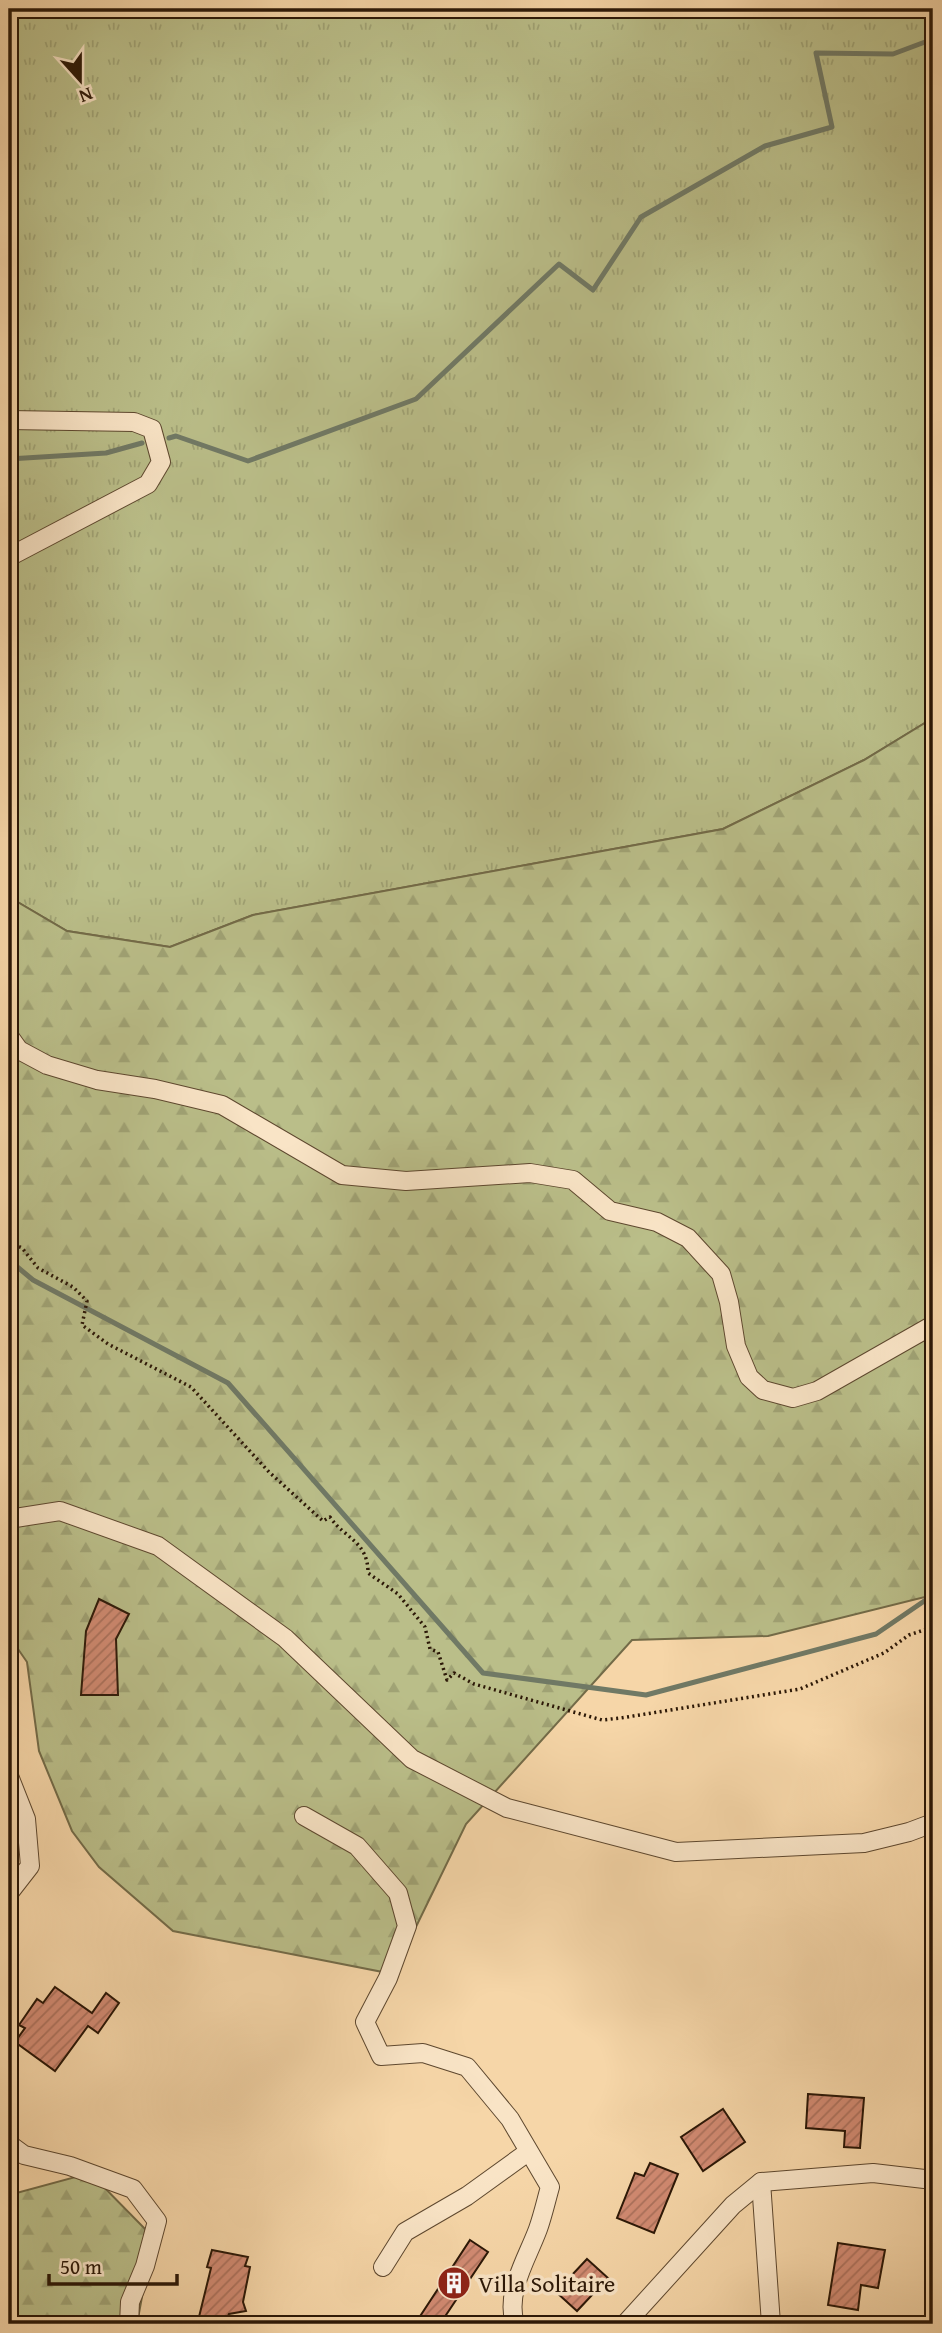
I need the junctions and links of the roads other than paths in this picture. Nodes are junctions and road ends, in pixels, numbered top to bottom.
1 (9, 420) edge
2 (9, 557) edge
3 (9, 1036) edge
4 (933, 1325) edge
5 (9, 1519) edge
6 (9, 1776) edge
7 (304, 1816) dead end
8 (933, 1823) edge
9 (9, 1893) edge
10 (9, 2144) edge
11 (528, 2152) junction
12 (933, 2180) edge
13 (761, 2182) junction
14 (383, 2267) dead end
15 (130, 2324) edge
16 (515, 2324) edge
17 (625, 2324) edge
18 (771, 2324) edge

1 - 2 street
3 - 4 street
5 - 8 street
6 - 9 street
7 - 11 street
10 - 15 street
11 - 14 street
11 - 16 street
12 - 13 street
13 - 17 street
13 - 18 street

